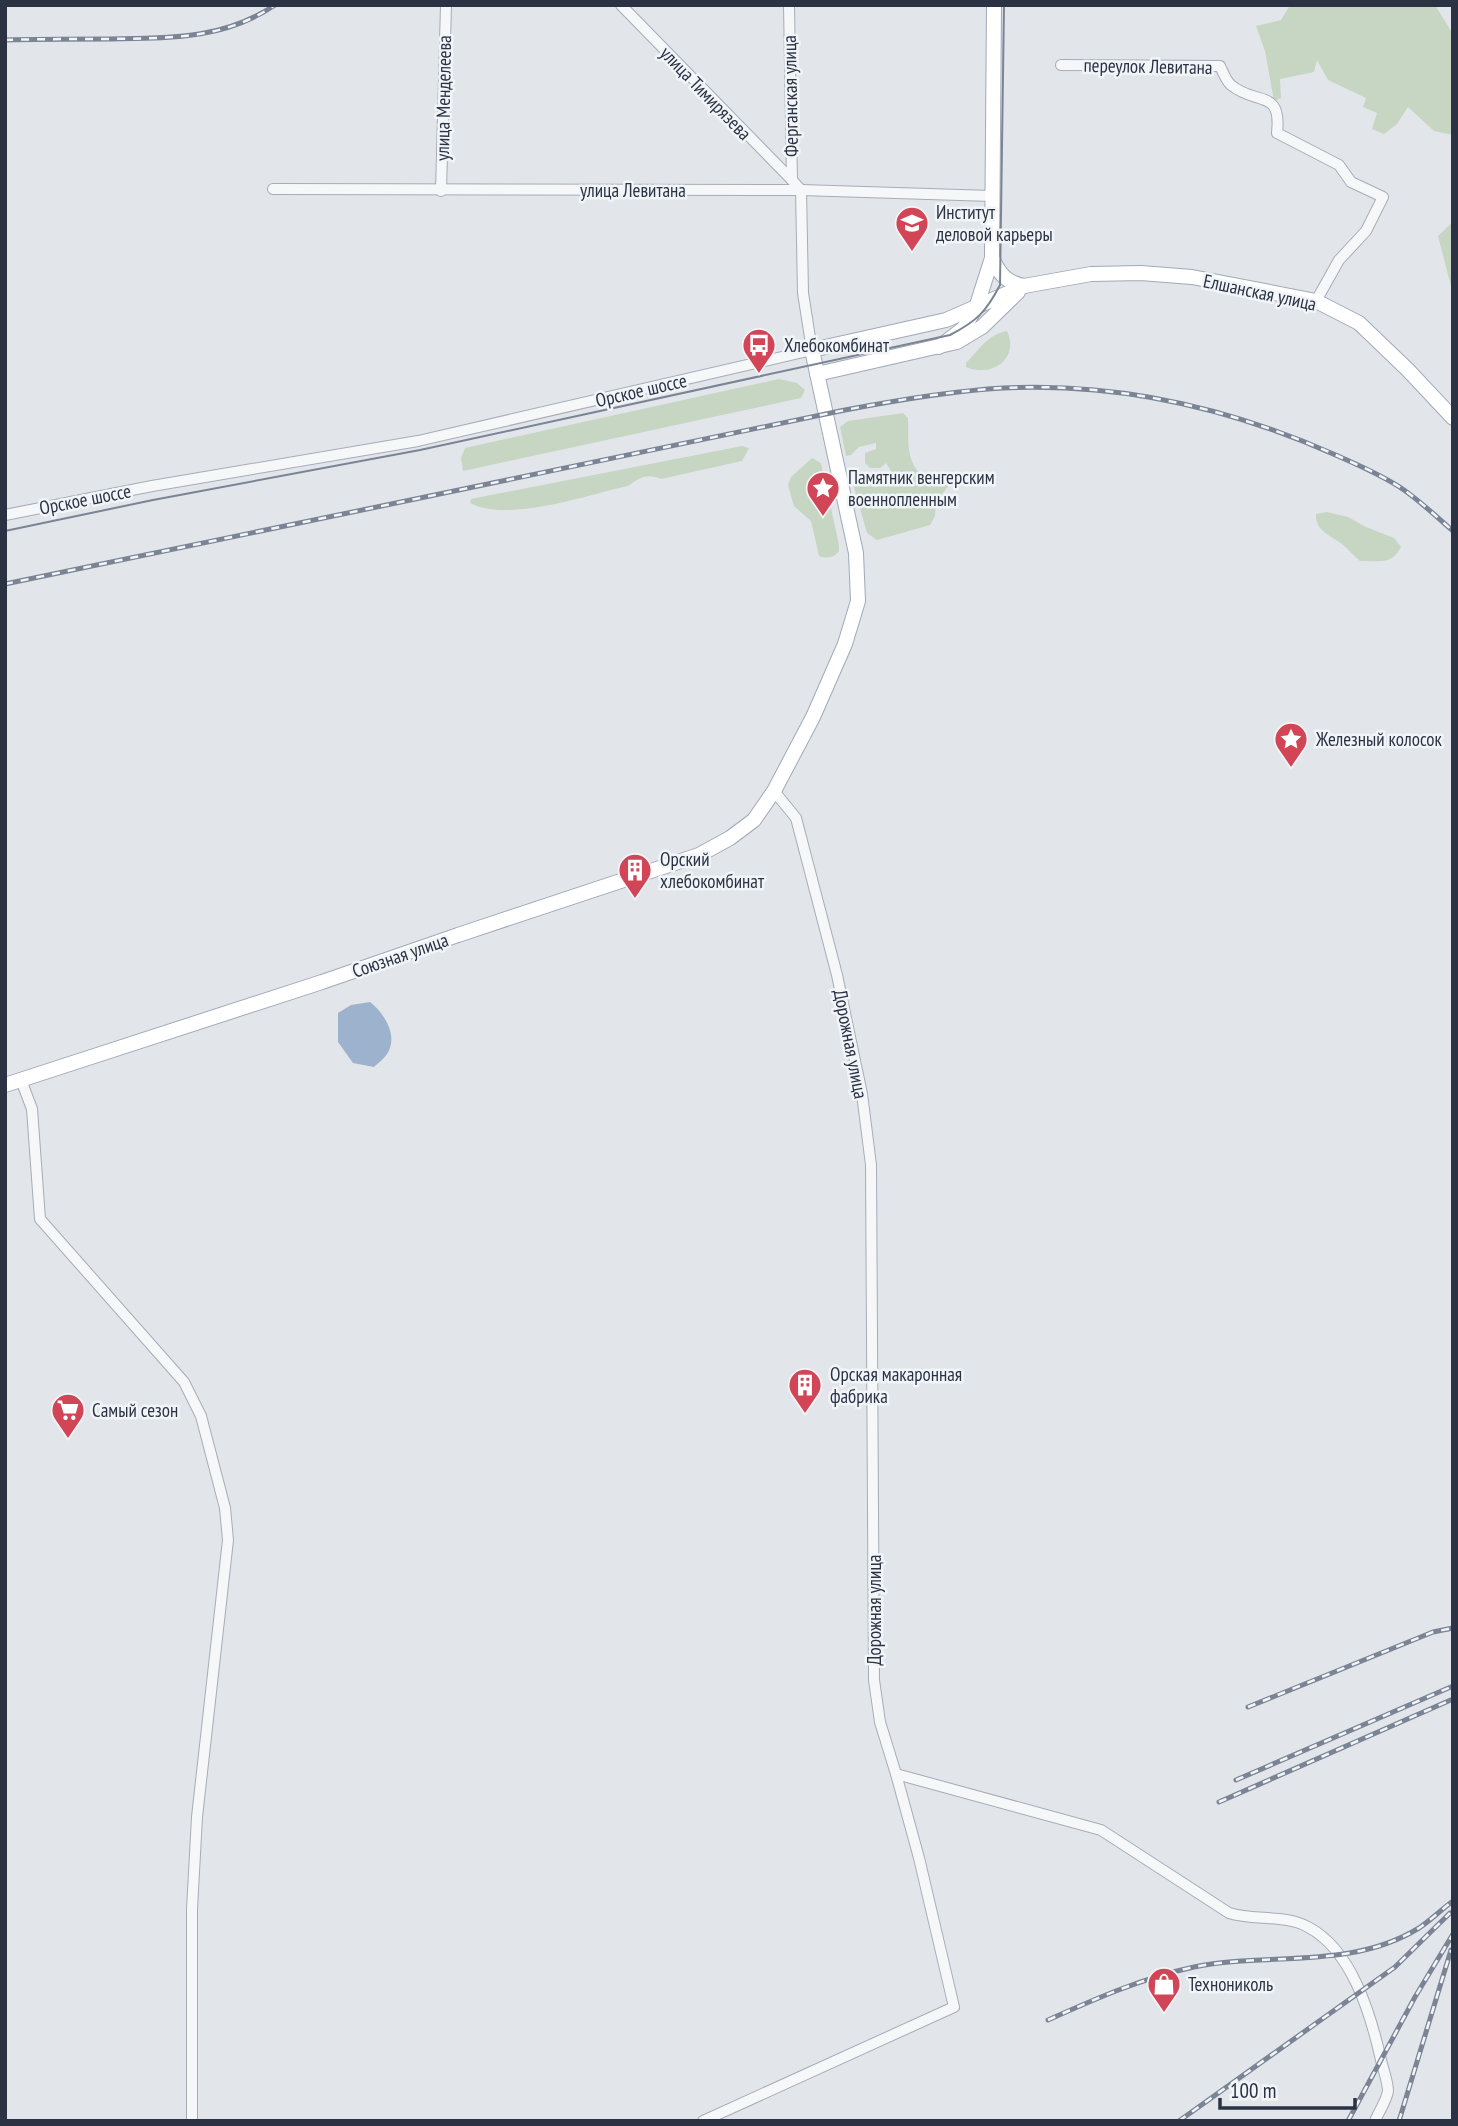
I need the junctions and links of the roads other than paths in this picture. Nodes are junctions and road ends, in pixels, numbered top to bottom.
1 (446, 5) edge
2 (621, 5) edge
3 (789, 5) edge
4 (994, 5) edge
5 (1060, 65) dead end
6 (792, 180) junction
7 (273, 189) dead end
8 (801, 190) junction
9 (441, 191) junction
10 (992, 196) junction
11 (992, 258) junction
12 (1024, 286) junction
13 (1316, 301) junction
14 (976, 305) junction
15 (939, 347) junction
16 (813, 350) junction
17 (817, 374) junction
18 (1453, 418) edge
19 (5, 515) edge
20 (774, 791) junction
21 (21, 1080) junction
22 (5, 1086) edge
23 (896, 1774) junction
24 (192, 2121) edge
25 (703, 2121) edge
26 (1375, 2121) edge

1 - 9 street, улица Менделеева
2 - 6 street, улица Тимирязева
3 - 6 street, Ферганская улица
4 - 10 main road
5 - 13 street, переулок Левитана
6 - 8 street, Ферганская улица
7 - 9 street, улица Левитана
8 - 9 street, улица Левитана
8 - 10 street, улица Левитана
8 - 16 street
10 - 11 main road
11 - 12 main road
11 - 14 main road
12 - 13 main road, Елшанская улица
12 - 14 main road, Елшанская улица
12 - 15 main road
13 - 18 main road, Елшанская улица
14 - 15 main road
14 - 16 main road, Орское шоссе
15 - 17 main road
16 - 17 main road, Союзная улица
16 - 19 street, Орское шоссе, bridge
17 - 20 main road, Союзная улица
20 - 21 main road, Союзная улица, bridge
20 - 23 street, Дорожная улица
21 - 22 main road, Союзная улица
21 - 24 street
23 - 25 street, Дорожная улица
23 - 26 street

